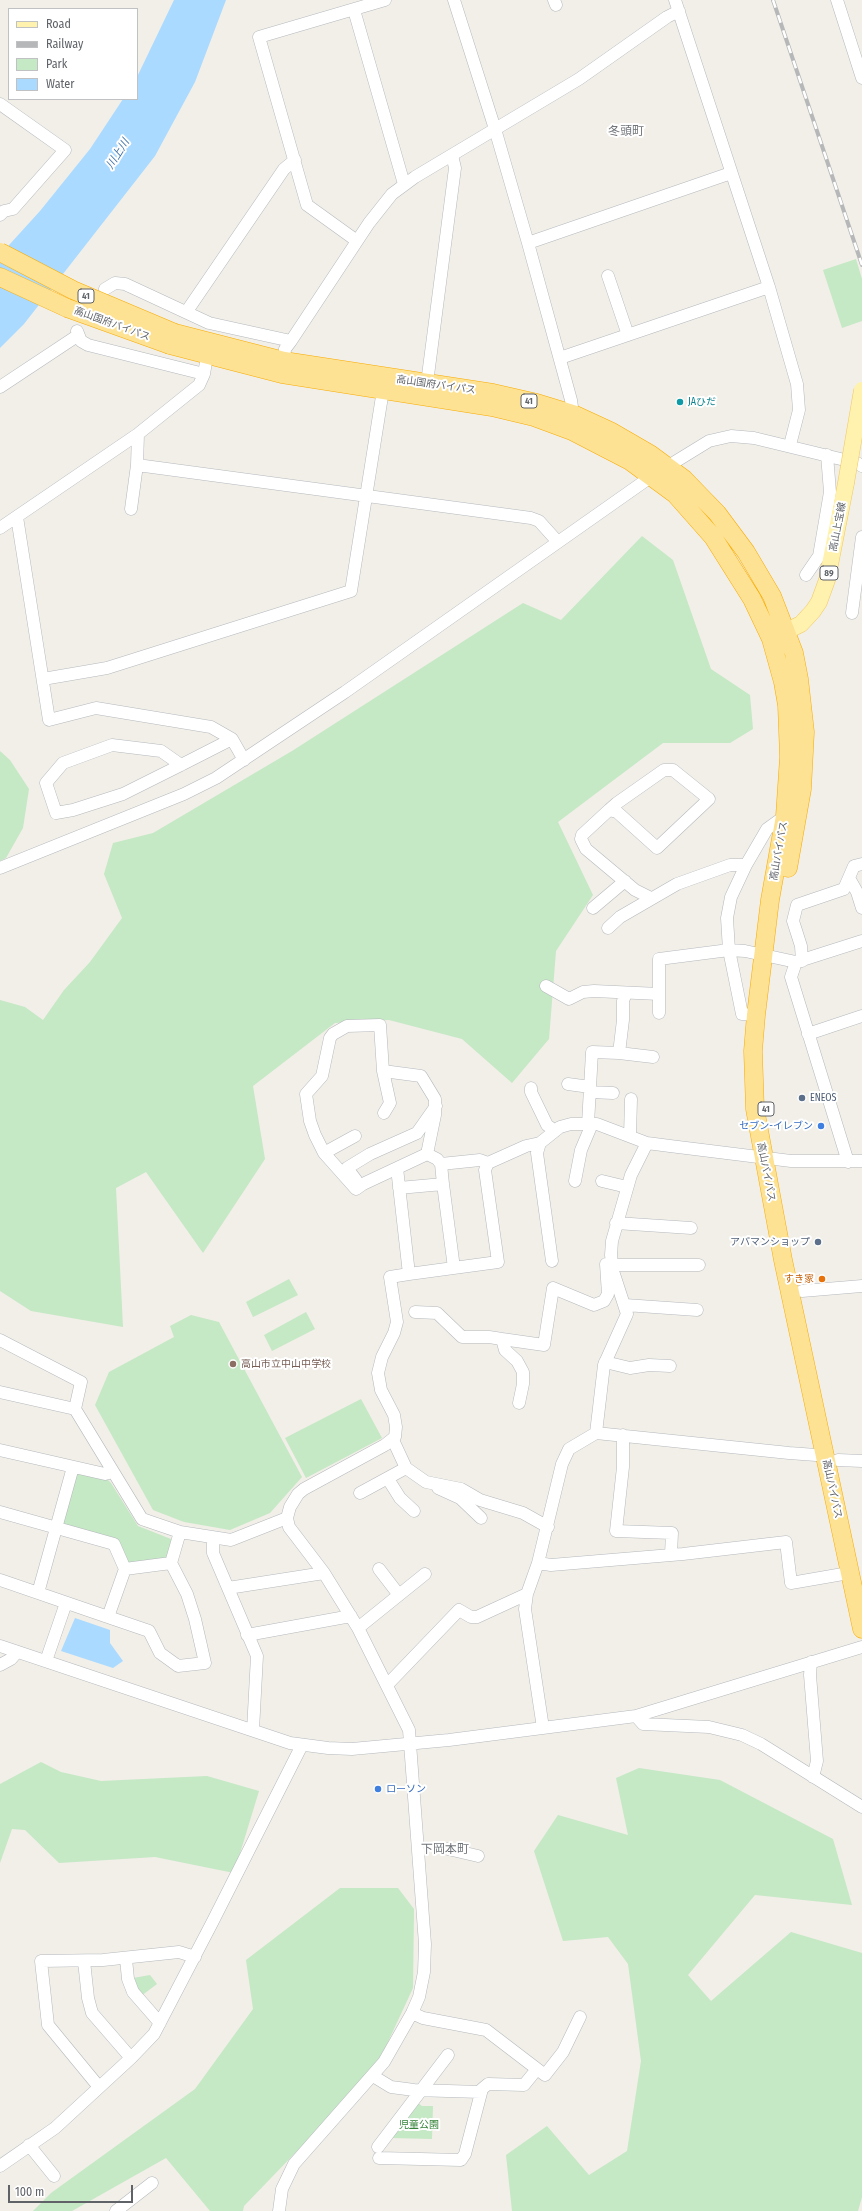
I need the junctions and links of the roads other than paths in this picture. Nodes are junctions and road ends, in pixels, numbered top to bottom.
1 (385, 0) edge
2 (454, 0) edge
3 (837, 0) edge
4 (677, 6) edge
5 (354, 10) junction
6 (862, 78) edge
7 (0, 104) edge
8 (495, 129) junction
9 (452, 155) junction
10 (295, 160) junction
11 (731, 173) junction
12 (404, 184) junction
13 (13, 209) junction
14 (0, 215) edge
15 (0, 223) edge
16 (357, 241) junction
17 (528, 243) junction
18 (0, 252) edge
19 (0, 262) edge
20 (608, 276) dead end
21 (0, 277) edge
22 (0, 284) edge
23 (769, 287) junction
24 (105, 289) dead end
25 (67, 308) junction
26 (187, 312) junction
27 (628, 335) junction
28 (173, 339) junction
29 (291, 341) junction
30 (207, 356) junction
31 (560, 358) junction
32 (284, 361) junction
33 (204, 374) junction
34 (427, 383) junction
35 (0, 387) edge
36 (383, 390) junction
37 (862, 390) edge
38 (573, 414) junction
39 (138, 434) junction
40 (790, 445) junction
41 (827, 455) junction
42 (137, 465) junction
43 (667, 466) junction
44 (862, 466) edge
45 (652, 476) junction
46 (367, 497) junction
47 (131, 509) dead end
48 (17, 516) junction
49 (0, 528) edge
50 (862, 537) edge
51 (557, 541) junction
52 (806, 575) dead end
53 (852, 613) dead end
54 (779, 635) junction
55 (43, 679) junction
56 (232, 738) junction
57 (244, 760) junction
58 (181, 765) junction
59 (609, 810) junction
60 (785, 816) junction
61 (862, 864) edge
62 (746, 865) junction
63 (0, 868) edge
64 (849, 878) junction
65 (625, 882) junction
66 (651, 898) junction
67 (593, 908) dead end
68 (862, 908) edge
69 (608, 928) dead end
70 (862, 941) edge
71 (729, 950) junction
72 (767, 955) junction
73 (799, 961) junction
74 (546, 986) dead end
75 (626, 993) junction
76 (659, 994) junction
77 (659, 1013) dead end
78 (756, 1015) junction
79 (862, 1016) edge
80 (808, 1034) junction
81 (619, 1053) junction
82 (653, 1057) dead end
83 (383, 1071) junction
84 (568, 1084) dead end
85 (531, 1088) dead end
86 (590, 1090) junction
87 (613, 1093) dead end
88 (631, 1099) dead end
89 (436, 1106) junction
90 (384, 1113) dead end
91 (590, 1124) junction
92 (555, 1131) junction
93 (355, 1136) dead end
94 (630, 1136) junction
95 (540, 1143) junction
96 (647, 1143) junction
97 (324, 1153) junction
98 (427, 1154) junction
99 (768, 1158) junction
100 (848, 1162) junction
101 (862, 1162) edge
102 (488, 1163) junction
103 (441, 1164) junction
104 (397, 1168) junction
105 (602, 1180) dead end
106 (575, 1181) dead end
107 (443, 1184) junction
108 (361, 1186) junction
109 (399, 1188) junction
110 (627, 1188) junction
111 (616, 1223) junction
112 (691, 1228) dead end
113 (612, 1260) junction
114 (552, 1262) dead end
115 (699, 1265) dead end
116 (454, 1268) junction
117 (408, 1274) junction
118 (862, 1286) edge
119 (802, 1291) junction
120 (625, 1305) junction
121 (697, 1310) dead end
122 (414, 1312) dead end
123 (502, 1339) junction
124 (0, 1340) edge
125 (605, 1362) junction
126 (670, 1366) dead end
127 (0, 1392) edge
128 (519, 1403) dead end
129 (75, 1409) junction
130 (596, 1433) junction
131 (622, 1435) junction
132 (393, 1440) junction
133 (0, 1450) edge
134 (831, 1456) junction
135 (862, 1461) edge
136 (73, 1467) junction
137 (406, 1468) junction
138 (113, 1472) junction
139 (388, 1479) junction
140 (426, 1482) junction
141 (360, 1493) dead end
142 (414, 1511) dead end
143 (0, 1512) edge
144 (287, 1518) junction
145 (481, 1518) dead end
146 (57, 1527) junction
147 (548, 1527) junction
148 (180, 1532) junction
149 (213, 1538) junction
150 (671, 1554) junction
151 (171, 1563) junction
152 (538, 1563) junction
153 (125, 1569) junction
154 (379, 1569) dead end
155 (324, 1573) junction
156 (425, 1574) dead end
157 (843, 1574) dead end
158 (0, 1580) edge
159 (862, 1583) edge
160 (228, 1588) junction
161 (38, 1593) junction
162 (527, 1594) junction
163 (399, 1595) junction
164 (66, 1602) junction
165 (351, 1616) junction
166 (108, 1617) junction
167 (358, 1628) junction
168 (862, 1629) edge
169 (247, 1635) junction
170 (0, 1646) edge
171 (862, 1646) edge
172 (18, 1652) junction
173 (46, 1661) junction
174 (811, 1662) junction
175 (0, 1665) edge
176 (387, 1685) junction
177 (636, 1716) junction
178 (543, 1728) junction
179 (253, 1730) junction
180 (410, 1744) junction
181 (302, 1745) junction
182 (813, 1777) junction
183 (862, 1806) edge
184 (448, 1849) dead end
185 (478, 1856) dead end
186 (195, 1957) junction
187 (126, 1959) junction
188 (84, 1960) junction
189 (412, 2013) junction
190 (580, 2017) dead end
191 (160, 2023) junction
192 (448, 2055) dead end
193 (131, 2058) junction
194 (537, 2069) junction
195 (373, 2076) junction
196 (99, 2087) junction
197 (422, 2090) junction
198 (481, 2092) junction
199 (29, 2145) junction
200 (0, 2166) edge
201 (54, 2176) dead end
202 (152, 2183) dead end
203 (116, 2211) edge
204 (279, 2211) edge

1 - 5 street
2 - 8 street
3 - 6 street
4 - 8 street
4 - 11 street
5 - 10 street
5 - 12 street
7 - 13 street
8 - 9 street
8 - 17 street
9 - 12 street
9 - 34 street
10 - 16 street
10 - 26 street
11 - 17 street
11 - 23 street
12 - 16 street
13 - 14 street
13 - 15 street
16 - 29 street
17 - 31 street
18 - 28 highway, 41, bridge
19 - 28 highway, 高山国府バイパス / 41, bridge
20 - 27 street
21 - 25 highway, 高山国府バイパス / 41
22 - 25 highway, 41
23 - 27 street
23 - 40 street
24 - 26 street
25 - 28 highway, 高山国府バイパス / 41, bridge
26 - 29 street
27 - 31 street
28 - 30 highway, 高山国府バイパス / 41
28 - 32 highway, 高山国府バイパス / 41
29 - 32 street
30 - 33 street
30 - 36 highway, 高山国府バイパス / 41
31 - 38 street
32 - 34 highway, 高山国府バイパス / 41
33 - 35 street
33 - 39 street
34 - 38 highway, 高山国府バイパス / 41
36 - 45 highway, 高山国府バイパス / 41
36 - 46 street
37 - 54 main road, 高山上宝線 / 89, bridge
38 - 43 highway, 高山国府バイパス / 41
39 - 42 street
39 - 48 street
40 - 41 street
40 - 43 street
41 - 44 street
41 - 52 street
42 - 46 street
42 - 47 street
43 - 45 street
43 - 54 highway, 高山国府バイパス / 41
45 - 51 street
45 - 54 highway, 高山国府バイパス / 41
46 - 51 street
46 - 55 street
48 - 49 street
48 - 55 street
50 - 53 street
51 - 57 street
54 - 60 highway, 高山バイパス / 41
54 - 72 highway, 高山バイパス / 41
55 - 56 street
56 - 57 street
56 - 58 street
57 - 63 street
58 - 58 street
59 - 59 street
59 - 65 street
60 - 62 street
60 - 72 highway, 高山バイパス / 41
61 - 64 street
62 - 66 street
62 - 71 street
64 - 68 street
64 - 73 street
65 - 66 street
65 - 67 street
66 - 69 street
70 - 73 street
71 - 72 street
71 - 76 street
71 - 78 street
72 - 73 street
72 - 78 highway, 高山バイパス / 41
72 - 99 highway, 高山バイパス / 41
73 - 80 street
74 - 75 street
75 - 76 street
75 - 81 street
76 - 77 street
78 - 99 highway, 高山バイパス / 41
79 - 80 street
80 - 100 street
81 - 82 street
81 - 86 street
83 - 89 street
83 - 90 street
83 - 97 street
84 - 86 street
85 - 92 street
86 - 87 street
86 - 91 street
88 - 94 street
89 - 98 street
89 - 108 street
91 - 92 street
91 - 94 street
91 - 106 street
92 - 95 street
93 - 97 street
94 - 96 street
95 - 102 street
95 - 114 street
96 - 99 street
96 - 110 street
97 - 108 street
98 - 103 street
98 - 104 street
99 - 100 street
99 - 119 highway, 高山バイパス / 41
99 - 134 highway, 高山バイパス / 41
100 - 101 street
102 - 103 street
102 - 116 street
103 - 107 street
104 - 108 street
104 - 109 street
105 - 110 street
107 - 109 street
107 - 116 street
109 - 117 street
110 - 111 street
111 - 112 street
111 - 113 street
113 - 115 street
113 - 120 street
113 - 123 street
116 - 117 street
117 - 132 street
118 - 119 street
119 - 134 highway, 高山バイパス / 41
120 - 121 street
120 - 125 street
122 - 123 street
123 - 128 street
124 - 129 street
125 - 126 street
125 - 130 street
127 - 129 street
129 - 138 street
130 - 131 street
130 - 147 street
131 - 134 street
131 - 150 street
132 - 137 street
132 - 144 street
133 - 136 street
134 - 135 street
134 - 159 highway, 高山バイパス / 41
134 - 168 highway, 高山バイパス / 41
136 - 138 street
136 - 146 street
137 - 139 street
137 - 140 street
138 - 148 street
139 - 141 street
139 - 142 street
140 - 145 street
140 - 147 street
143 - 146 street
144 - 149 street
144 - 155 street
146 - 153 street
146 - 161 street
147 - 152 street
148 - 149 street
148 - 151 street
149 - 160 street
150 - 152 street
150 - 157 street
151 - 153 street
151 - 166 street
152 - 162 street
153 - 166 street
154 - 163 street
155 - 160 street
155 - 165 street
156 - 163 street
158 - 161 street
160 - 169 street
161 - 164 street
162 - 176 street
162 - 178 street
163 - 167 street
164 - 166 street
164 - 173 street
165 - 167 street
165 - 169 street
167 - 176 street
169 - 179 street
170 - 172 street
171 - 174 street
172 - 173 street
172 - 175 street
173 - 179 street
174 - 177 street
174 - 182 street
176 - 180 street
177 - 178 street
177 - 182 street
178 - 180 street
179 - 181 street
180 - 181 street
180 - 189 street
181 - 186 street
182 - 183 street
184 - 185 street
186 - 187 street
186 - 191 street
187 - 188 street
187 - 191 street
188 - 193 street
188 - 196 street
189 - 194 street
189 - 195 street
190 - 194 street
191 - 193 street
192 - 197 street
193 - 196 street
194 - 198 street
195 - 197 street
195 - 204 street
196 - 199 street
197 - 198 street
197 - 198 street
199 - 200 street
199 - 201 street
202 - 203 street

